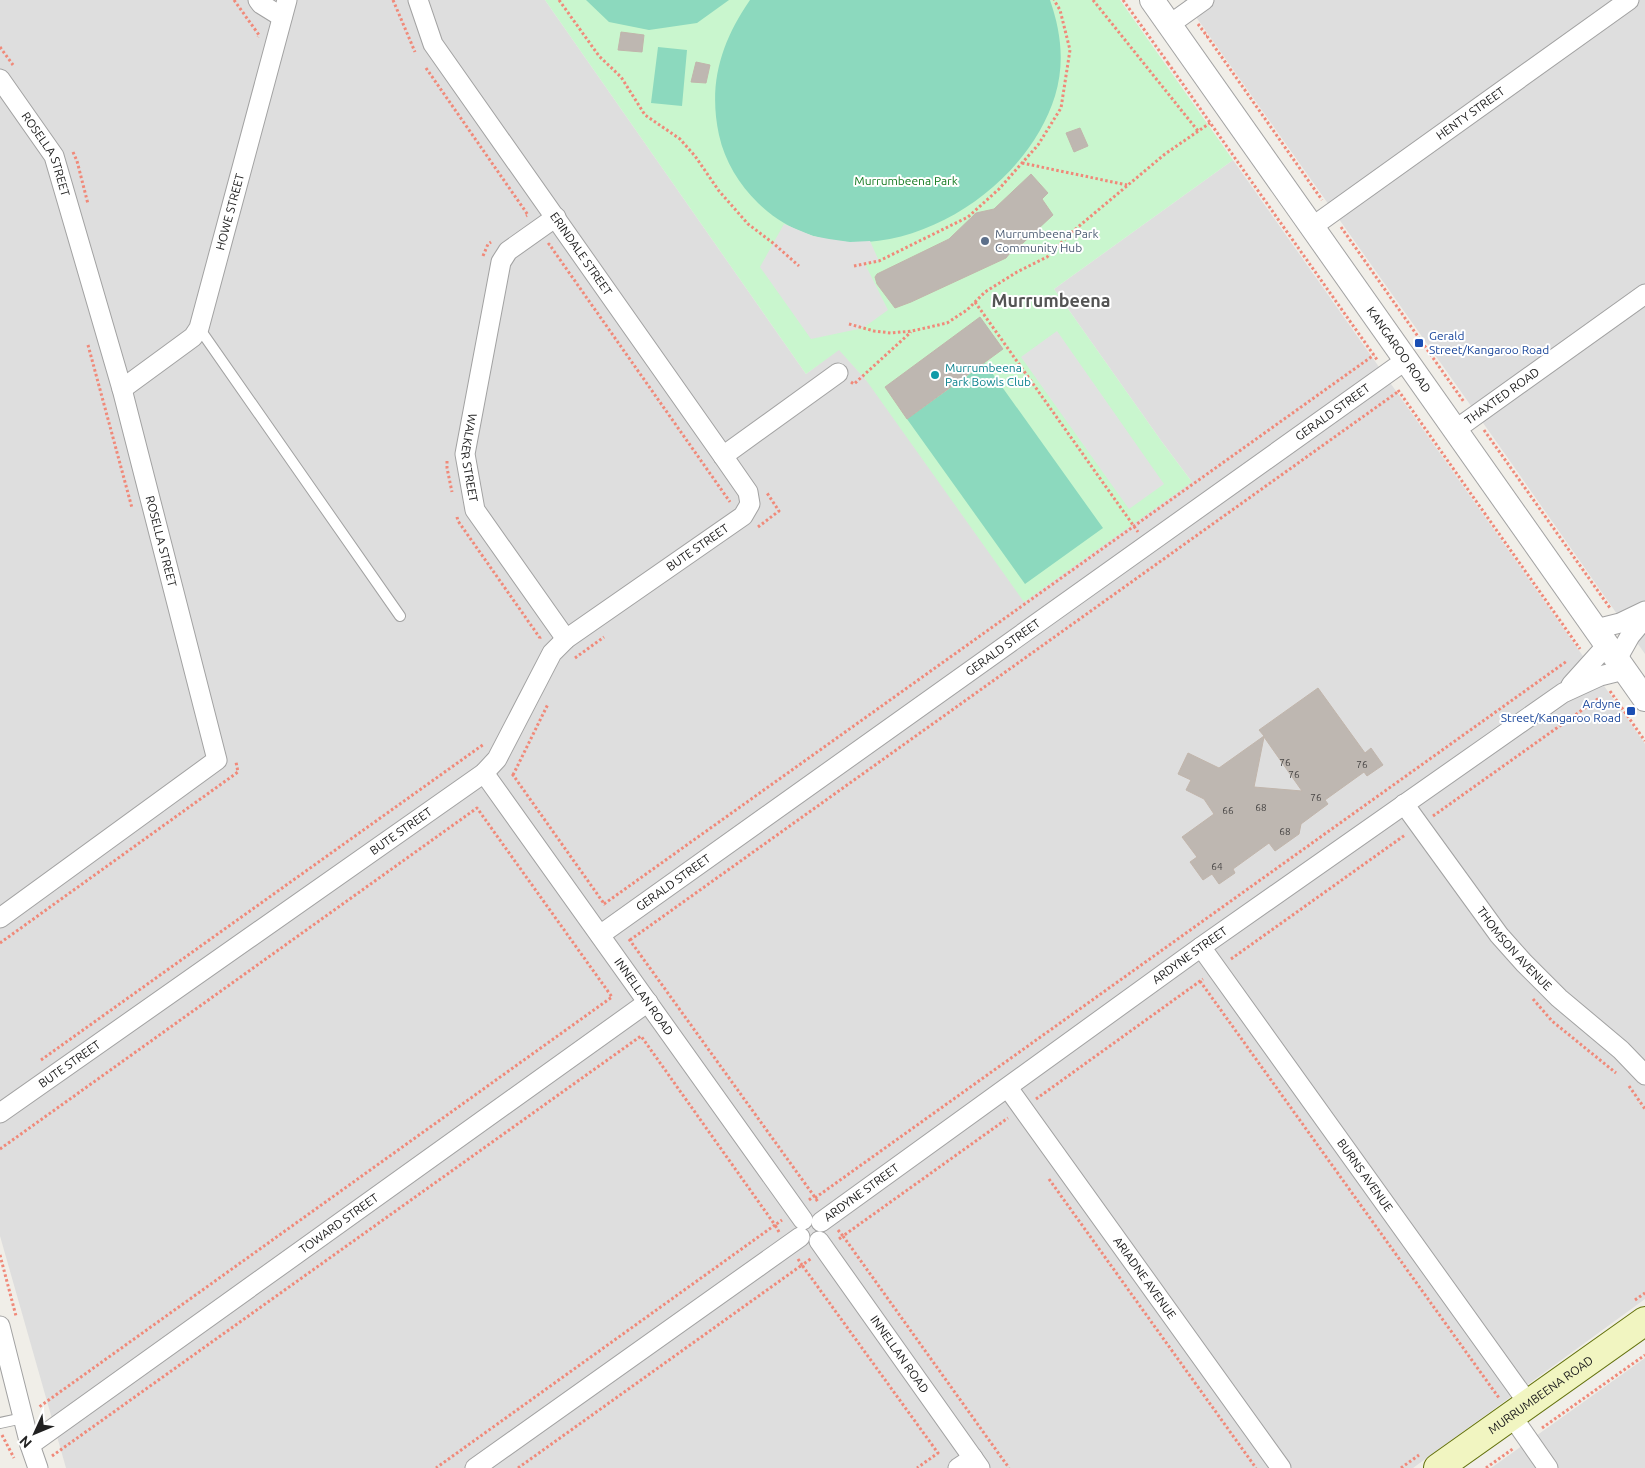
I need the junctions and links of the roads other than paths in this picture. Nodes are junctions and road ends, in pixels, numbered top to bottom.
1 (258, 0) edge
2 (418, 0) edge
3 (1152, 0) edge
4 (1204, 0) edge
5 (1629, 0) edge
6 (284, 8) edge
7 (1170, 25) junction
8 (0, 79) edge
9 (556, 217) junction
10 (1312, 227) junction
11 (1645, 294) edge
12 (199, 328) junction
13 (1406, 360) junction
14 (838, 373) road end
15 (122, 389) junction
16 (1465, 423) junction
17 (723, 456) junction
18 (750, 504) joint
19 (1645, 611) edge
20 (400, 616) dead end
21 (1645, 618) edge
22 (566, 639) junction
23 (1611, 651) junction
24 (1591, 664) junction
25 (1645, 699) edge
26 (484, 773) junction
27 (1404, 804) junction
28 (0, 918) edge
29 (600, 935) junction
30 (1202, 947) junction
31 (648, 1002) junction
32 (1645, 1075) edge
33 (1008, 1088) junction
34 (0, 1113) edge
35 (811, 1230) junction
36 (1645, 1322) edge
37 (0, 1326) edge
38 (1513, 1405) junction
39 (23, 1418) junction
40 (0, 1424) edge
41 (30, 1445) junction
42 (45, 1462) edge
43 (970, 1465) edge
44 (475, 1468) edge
45 (1281, 1468) edge
46 (1438, 1468) edge
47 (1548, 1468) edge

1 - 6 street
2 - 9 street, ERINDALE STREET
3 - 7 street, KANGAROO ROAD
4 - 7 street
5 - 10 street, HENTY STREET
6 - 12 street, HOWE STREET
7 - 10 street, KANGAROO ROAD
8 - 15 street, ROSELLA STREET
9 - 17 street, ERINDALE STREET
9 - 22 street, WALKER STREET
10 - 13 street, KANGAROO ROAD
11 - 16 street, THAXTED ROAD
12 - 15 street
12 - 20 lane
13 - 16 street, KANGAROO ROAD
13 - 29 street, GERALD STREET
14 - 17 street
15 - 28 street, ROSELLA STREET
16 - 23 street, KANGAROO ROAD
17 - 18 street, ERINDALE STREET
18 - 22 street, BUTE STREET
19 - 23 street
21 - 23 street, ARDYNE STREET
22 - 26 street, BUTE STREET
23 - 24 street, ARDYNE STREET
23 - 24 street
23 - 25 street, KANGAROO ROAD
24 - 27 street, ARDYNE STREET
26 - 29 street, INNELLAN ROAD
26 - 34 street, BUTE STREET
27 - 30 street, ARDYNE STREET
27 - 32 street, THOMSON AVENUE
29 - 31 street, INNELLAN ROAD
30 - 33 street, ARDYNE STREET
30 - 38 street, BURNS AVENUE
31 - 35 street, INNELLAN ROAD
31 - 41 street, TOWARD STREET
33 - 35 street, ARDYNE STREET
33 - 45 street, ARIADNE AVENUE
35 - 43 street, INNELLAN ROAD
35 - 44 street, ARDYNE STREET
36 - 38 main road, MURRUMBEENA ROAD
37 - 39 street
38 - 46 main road, MURRUMBEENA ROAD
38 - 47 street, BURNS AVENUE
39 - 40 lane
39 - 41 street
41 - 42 street

